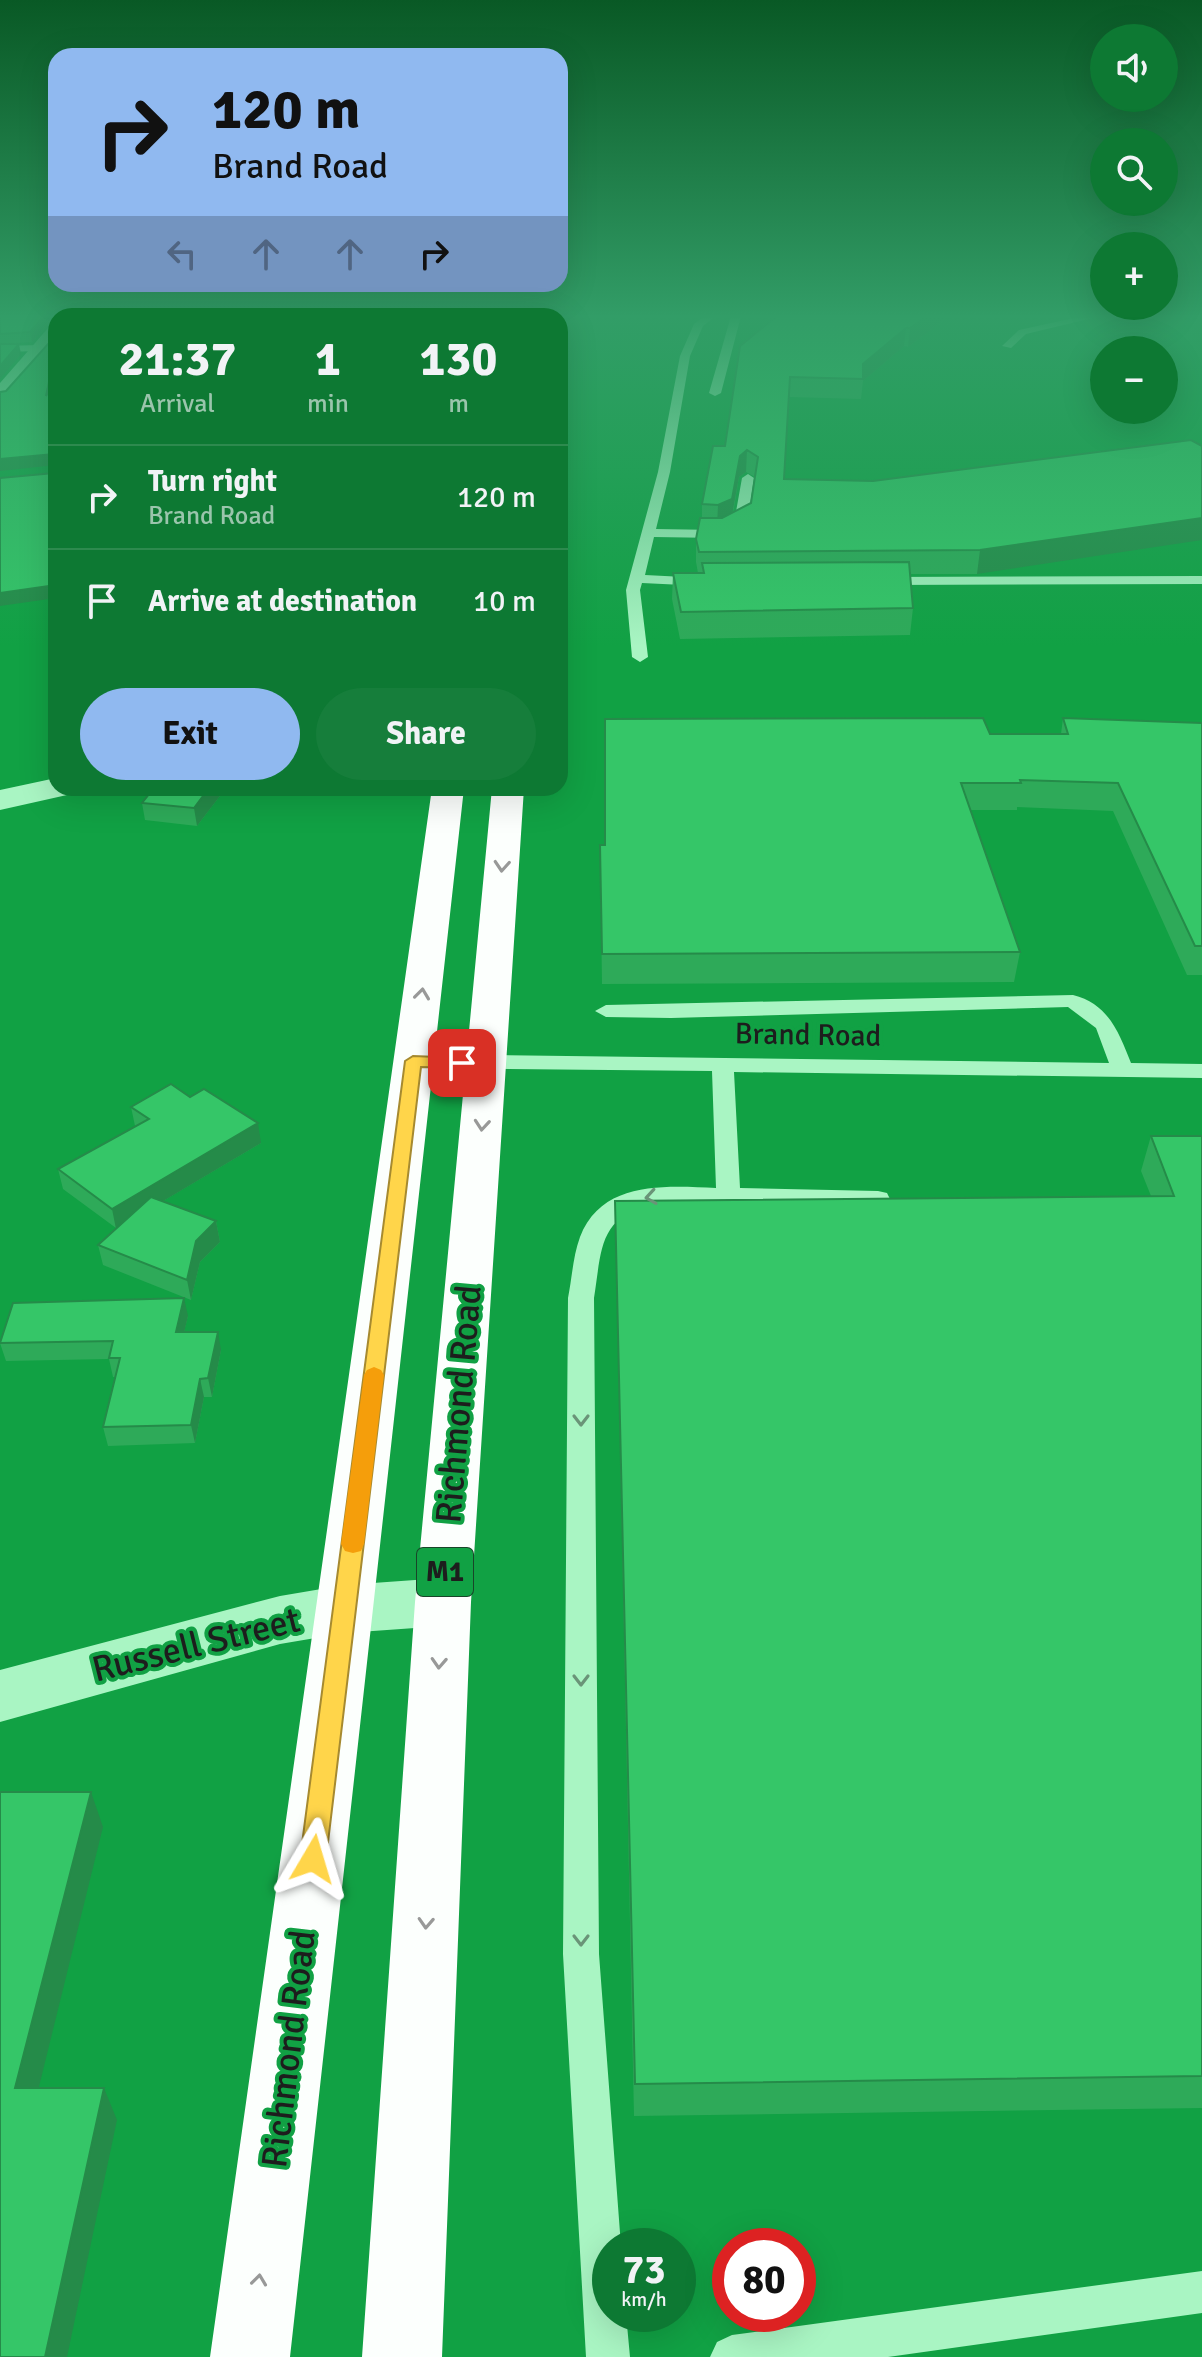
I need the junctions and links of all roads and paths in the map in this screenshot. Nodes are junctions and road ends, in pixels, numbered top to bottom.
1 (671, 426) edge
2 (748, 478) edge
3 (650, 533) junction
4 (637, 579) junction
5 (1195, 580) edge
6 (859, 581) edge
7 (717, 582) edge
8 (1202, 597) edge
9 (640, 657) dead end
10 (48, 790) edge
11 (447, 796) edge
12 (507, 796) edge
13 (0, 800) edge
14 (606, 1011) dead end
15 (413, 1061) junction
16 (487, 1063) junction
17 (723, 1063) junction
18 (1122, 1070) junction
19 (1202, 1071) edge
20 (728, 1197) junction
21 (904, 1200) edge
22 (443, 1602) junction
23 (345, 1609) junction
24 (0, 1696) edge
25 (1202, 2292) edge
26 (250, 2357) edge
27 (402, 2357) edge
28 (608, 2357) edge
29 (732, 2357) edge

1 - 3 lane
2 - 3 lane
3 - 4 lane
4 - 7 lane
4 - 9 lane
5 - 6 lane
5 - 8 lane
10 - 13 street
15 -> 11 highway, Richmond Road
12 -> 16 highway, Richmond Road / M1
14 - 18 lane
15 - 16 lane, Brand Road
15 - 23 highway, Richmond Road
16 - 17 lane, Brand Road
16 -> 22 highway, Richmond Road / M1
17 - 18 lane, Brand Road
17 - 20 lane
18 - 19 lane, Brand Road
20 - 21 lane
20 -> 28 lane
22 - 23 street, Russell Street
22 -> 27 highway, Richmond Road / M1
23 - 24 street, Russell Street
26 -> 23 highway, Richmond Road
25 - 29 lane

